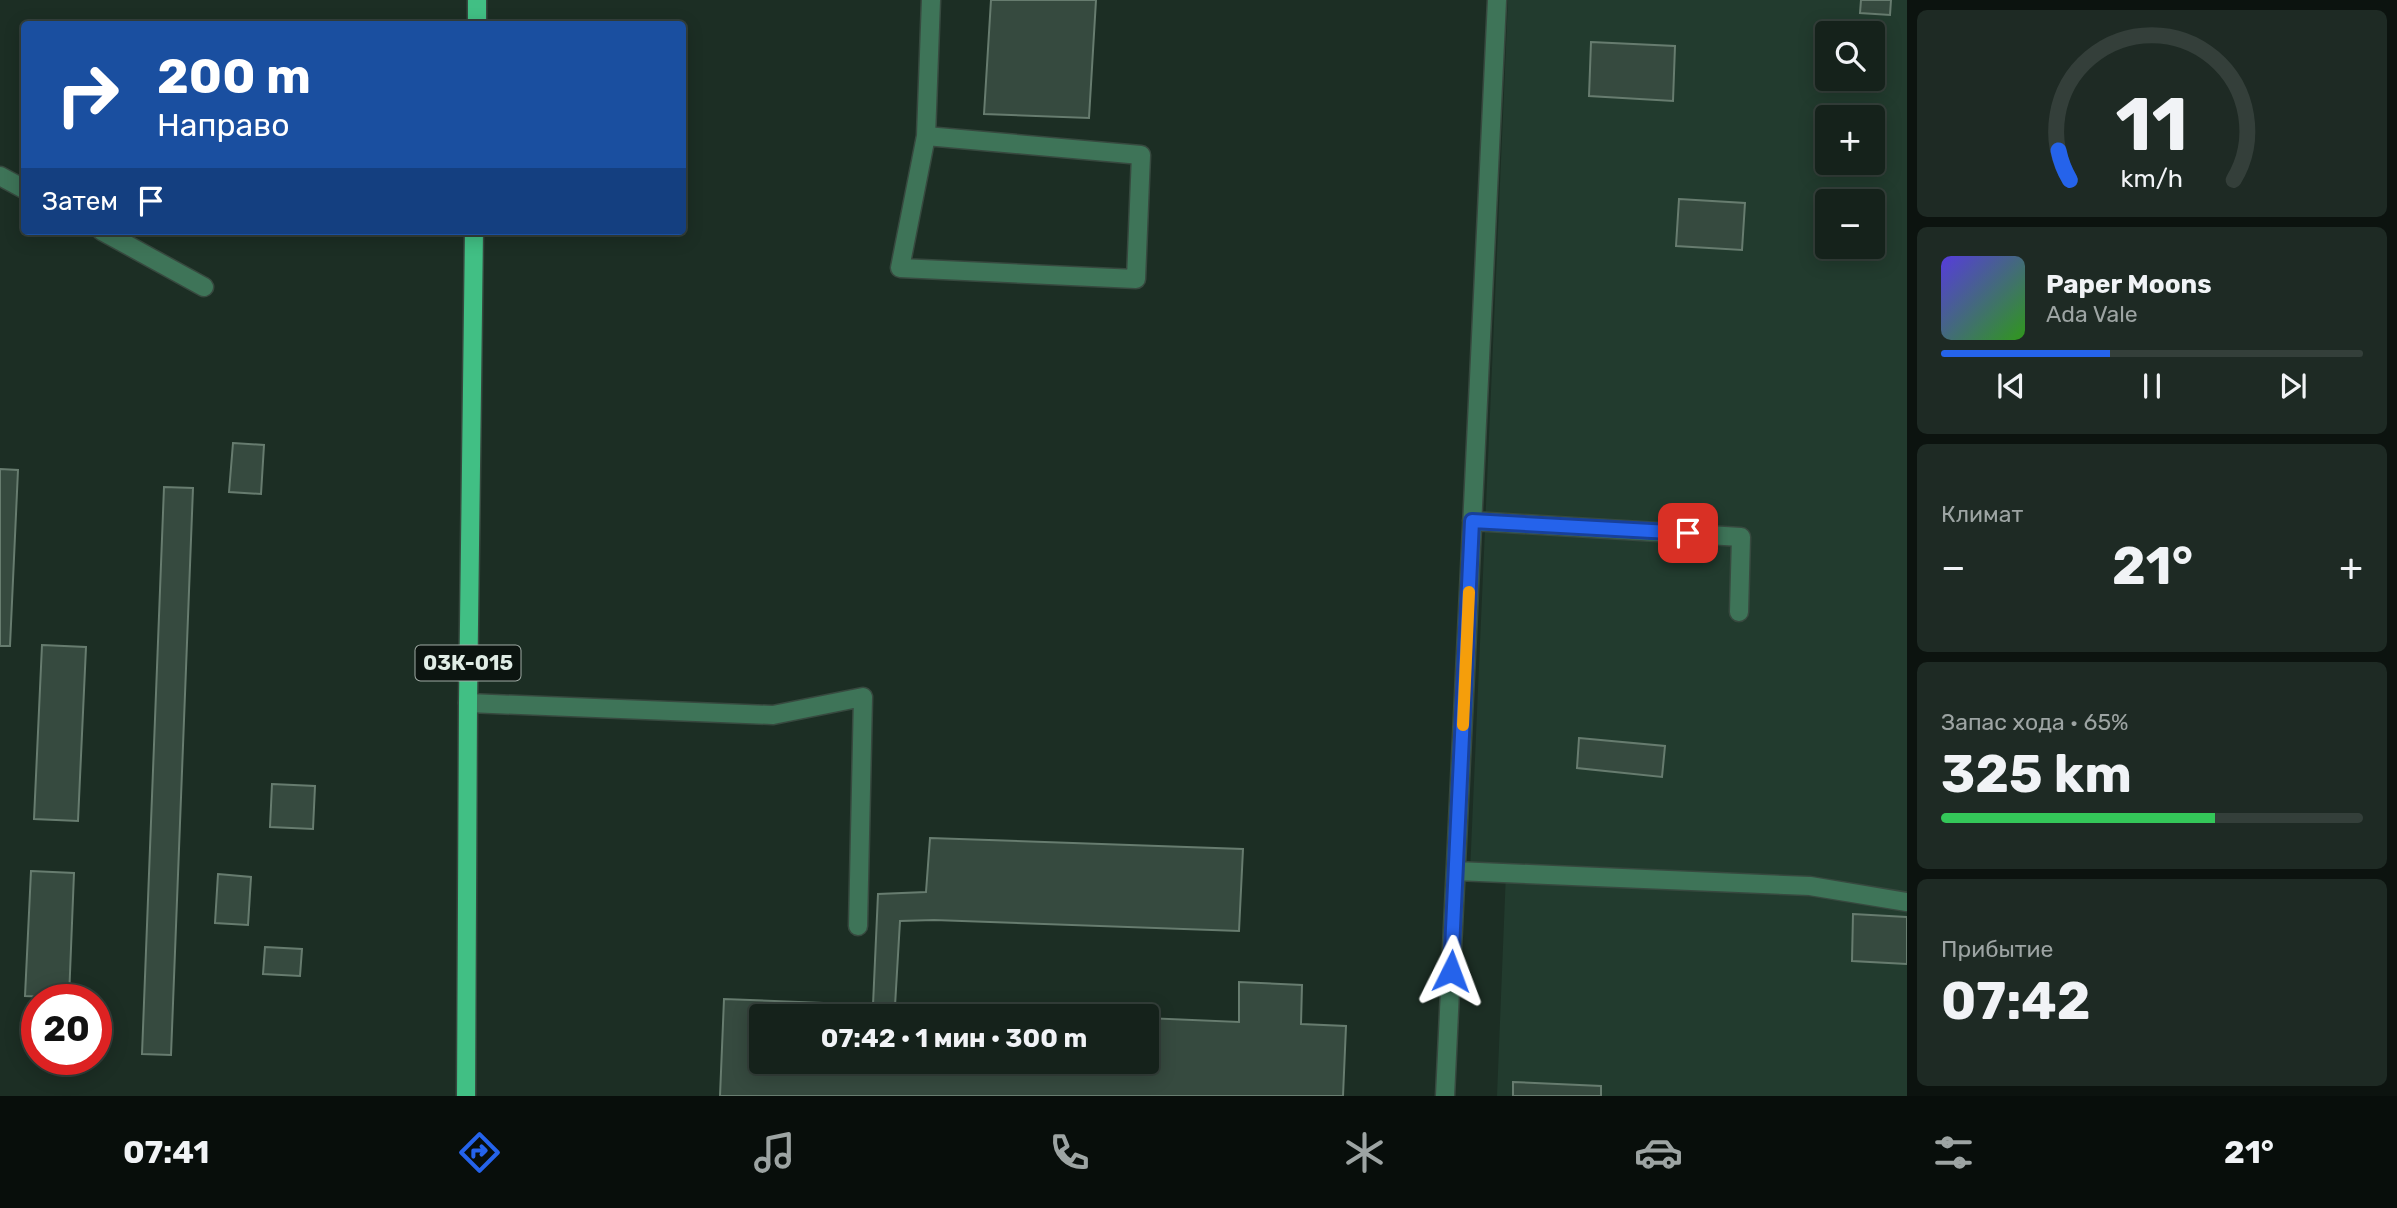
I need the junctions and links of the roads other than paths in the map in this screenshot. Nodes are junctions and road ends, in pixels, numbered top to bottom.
1 (477, 0) edge
2 (931, 0) edge
3 (1497, 0) edge
4 (477, 21) edge
5 (926, 136) junction
6 (0, 176) edge
7 (21, 187) edge
8 (109, 235) edge
9 (474, 235) edge
10 (204, 287) dead end
11 (1472, 521) junction
12 (1739, 612) dead end
13 (468, 703) junction
14 (1456, 872) junction
15 (1907, 902) edge
16 (858, 926) dead end
17 (466, 1096) edge
18 (1445, 1096) edge

1 - 4 main road
2 - 5 lane
3 - 11 lane
5 - 5 lane
6 - 7 lane
8 - 10 lane
9 - 13 main road, 03К-015
11 - 12 lane
11 - 14 lane
13 - 16 lane
13 - 17 main road, 03К-015
14 - 15 lane
14 - 18 lane

